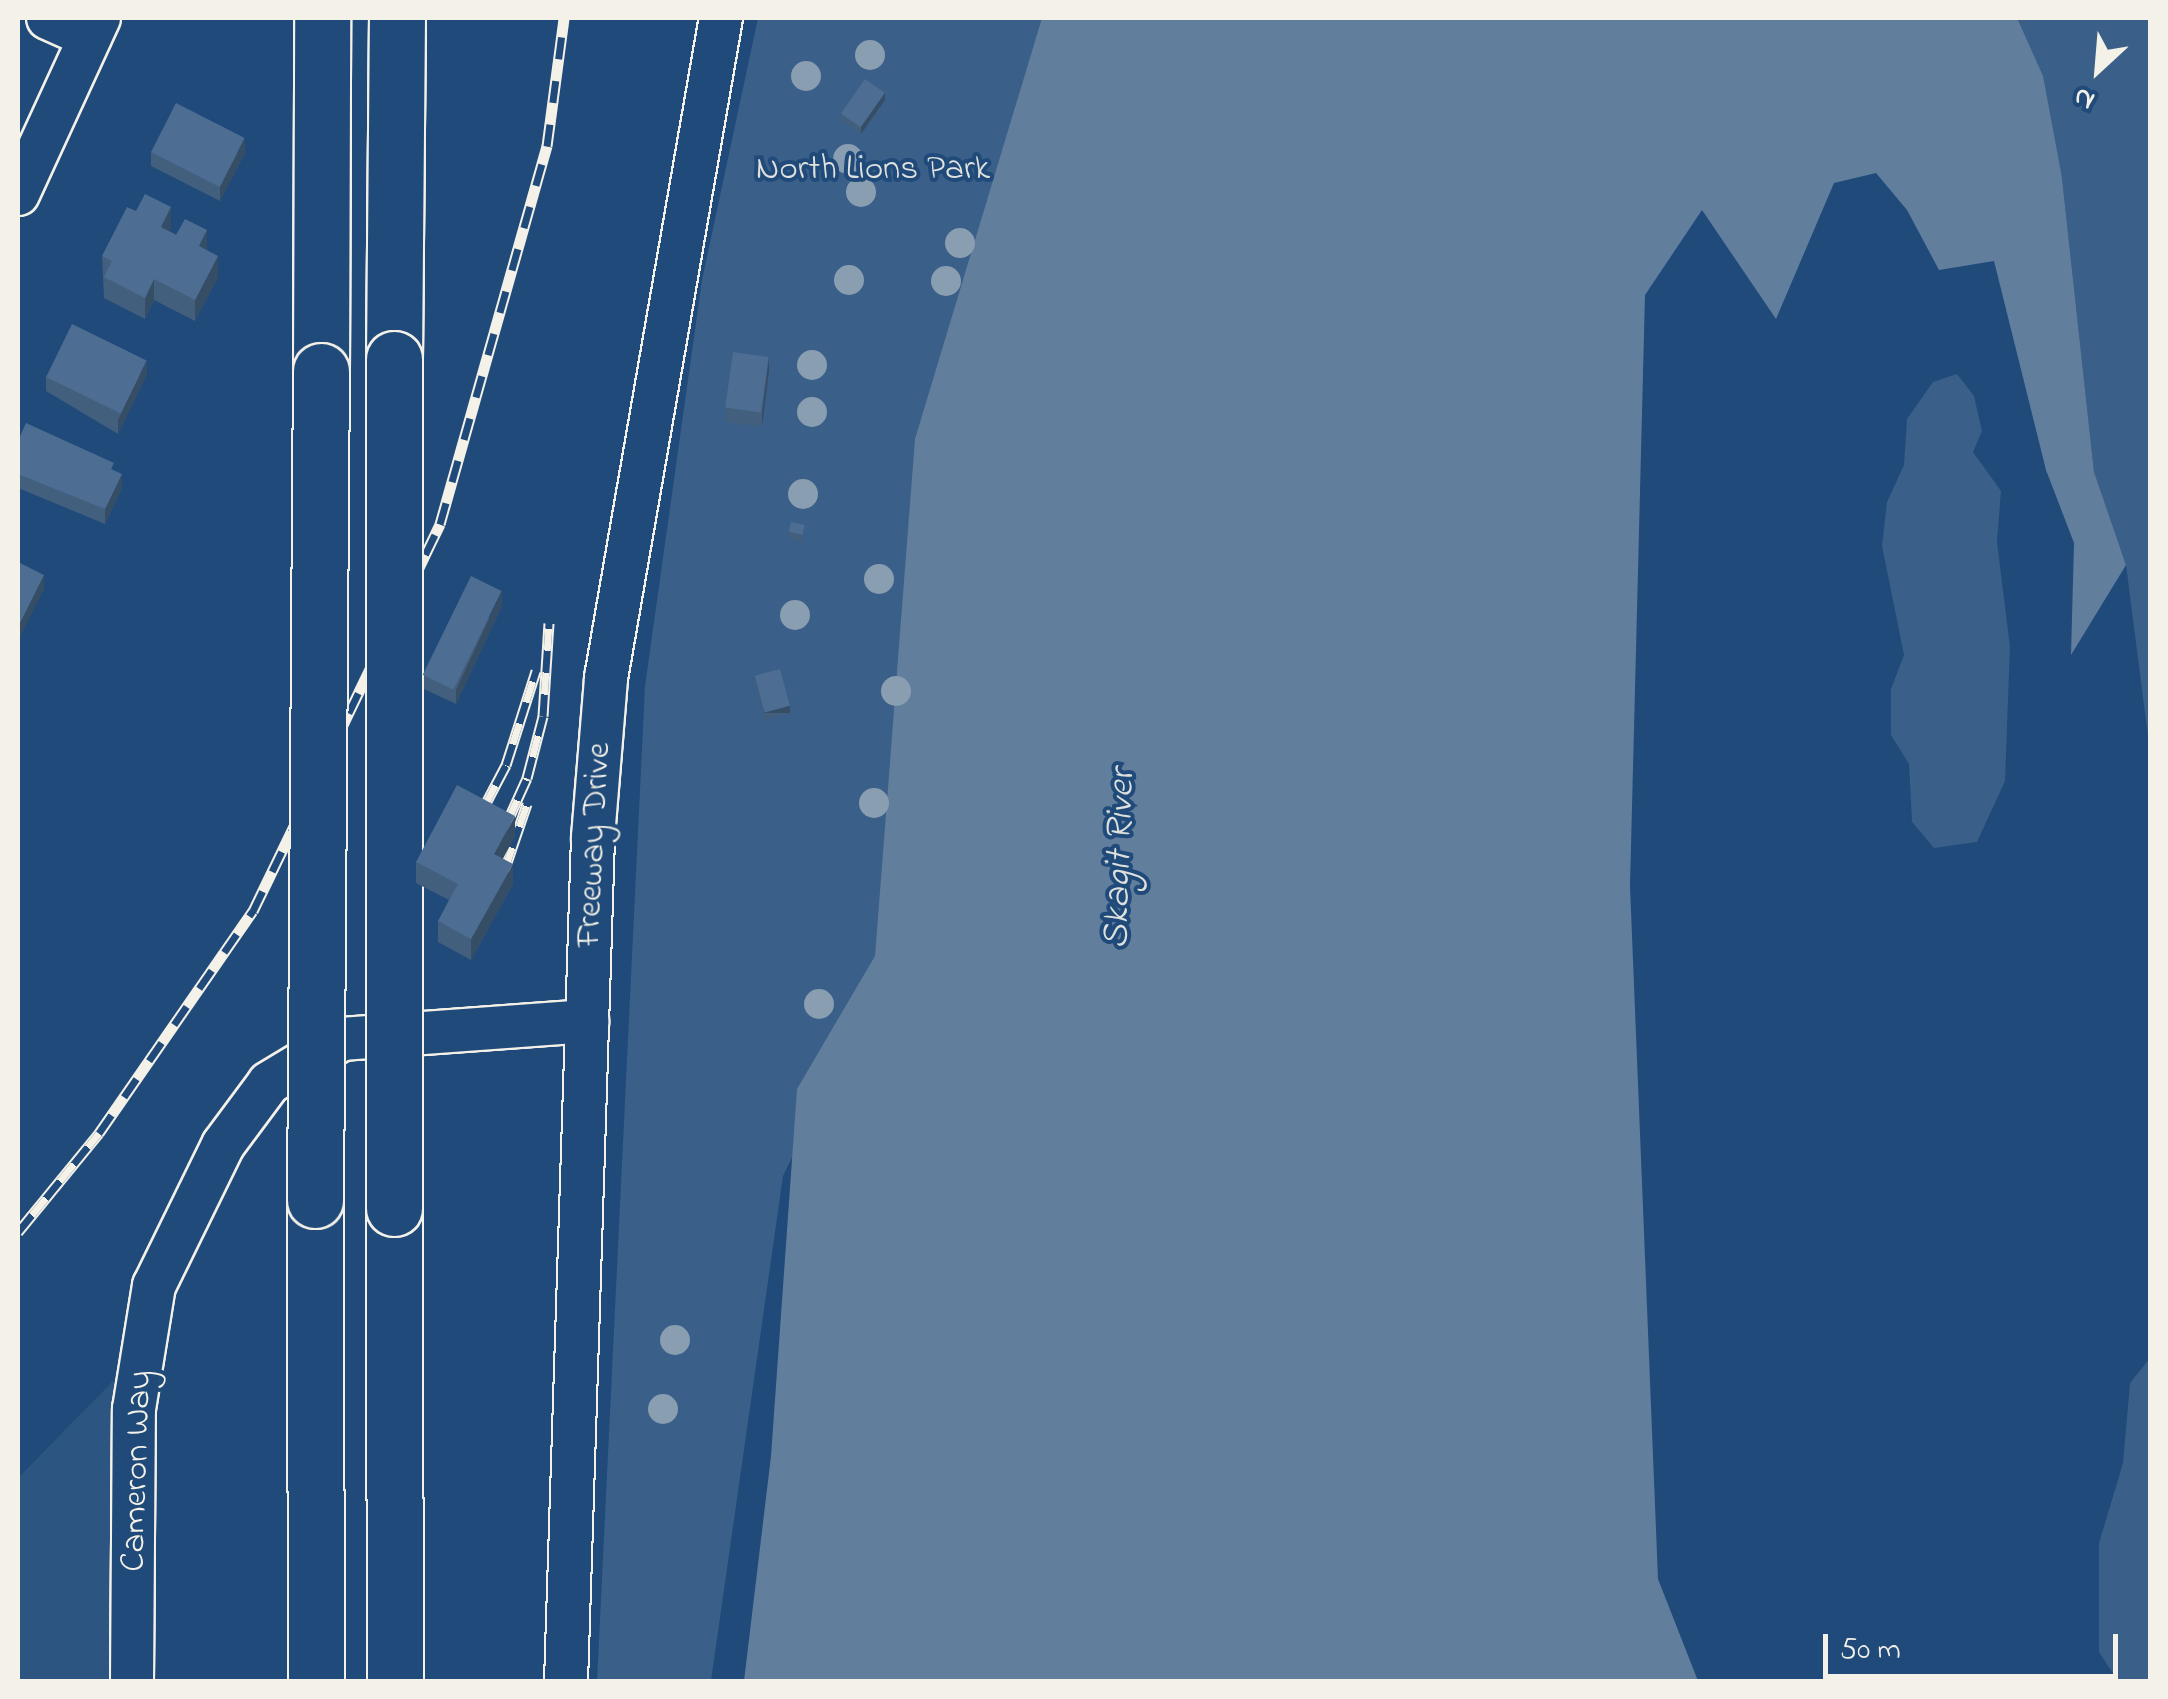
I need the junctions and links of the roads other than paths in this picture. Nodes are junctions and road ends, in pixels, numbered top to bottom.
1 (48, 18) edge
2 (322, 18) edge
3 (397, 18) edge
4 (721, 18) edge
5 (95, 27) edge
6 (18, 194) edge
7 (587, 1022) junction
8 (132, 1682) edge
9 (316, 1682) edge
10 (395, 1682) edge
11 (566, 1682) edge

1 - 5 street
2 - 9 highway, bridge
3 - 10 highway, bridge
4 - 7 street, Freeway Drive
5 - 6 street
7 - 8 street, Cameron Way
7 - 11 street, Freeway Drive

